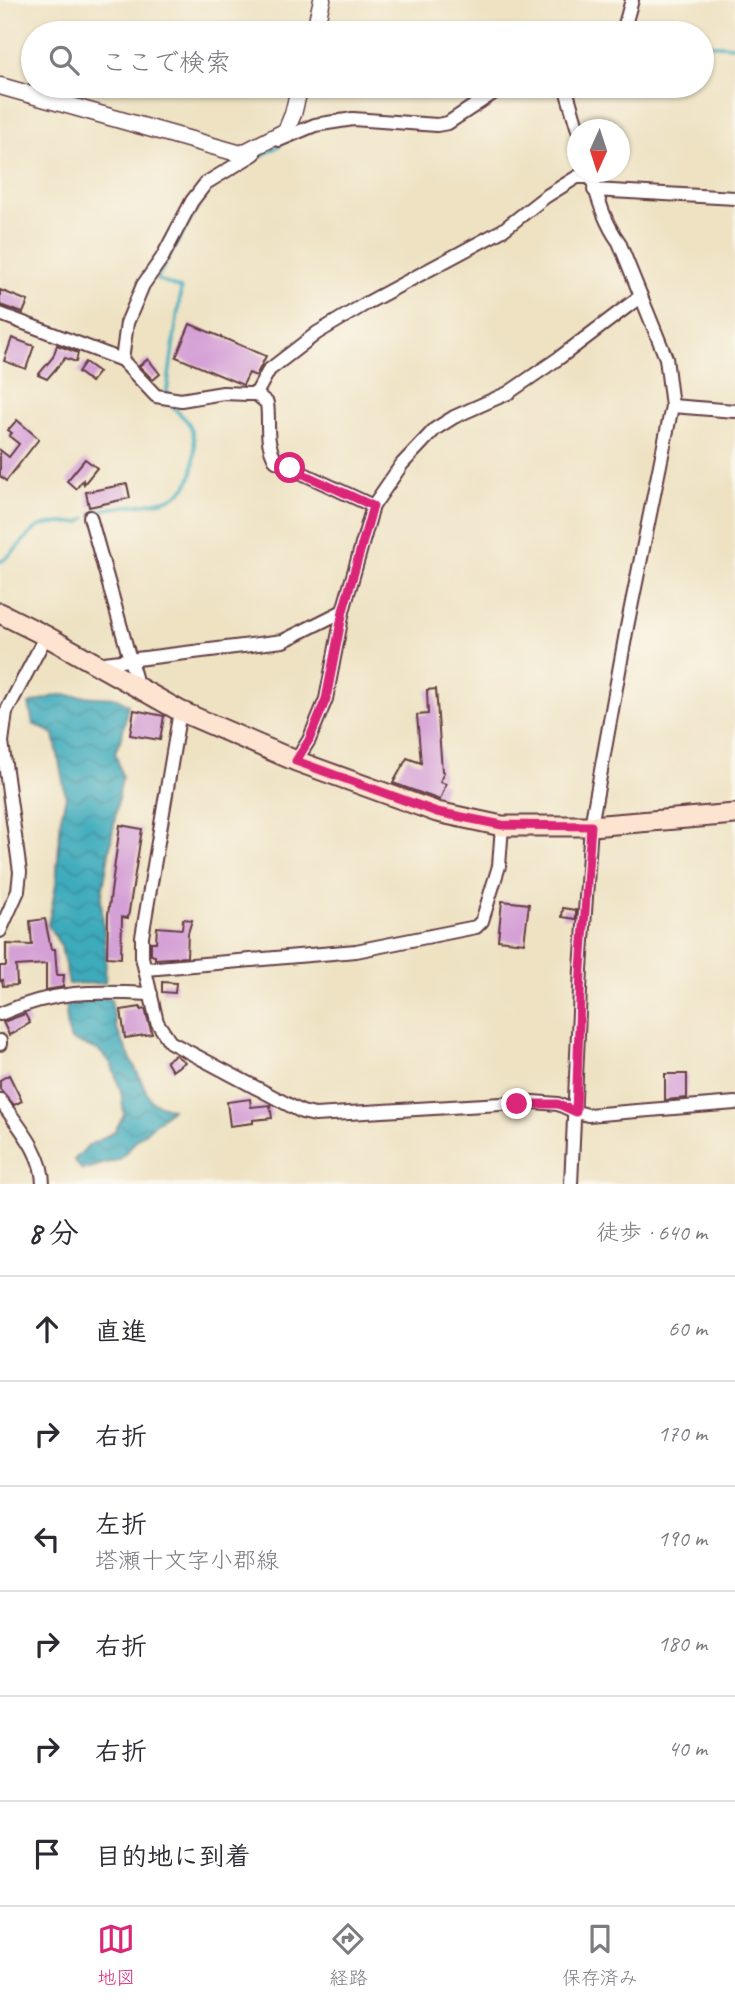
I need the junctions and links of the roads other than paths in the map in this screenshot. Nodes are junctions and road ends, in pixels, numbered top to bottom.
1 (322, 0) edge
2 (632, 0) edge
3 (317, 21) edge
4 (626, 21) edge
5 (0, 86) edge
6 (21, 92) edge
7 (43, 98) edge
8 (297, 98) edge
9 (485, 98) edge
10 (569, 98) edge
11 (575, 119) edge
12 (267, 144) junction
13 (569, 182) edge
14 (593, 182) edge
15 (608, 182) edge
16 (735, 198) edge
17 (640, 296) junction
18 (0, 314) edge
19 (122, 360) junction
20 (256, 394) junction
21 (672, 407) junction
22 (735, 411) edge
23 (373, 506) junction
24 (90, 517) dead end
25 (343, 611) junction
26 (0, 613) edge
27 (47, 636) junction
28 (130, 661) junction
29 (96, 664) junction
30 (138, 688) junction
31 (180, 711) junction
32 (296, 761) junction
33 (735, 814) edge
34 (502, 825) junction
35 (591, 826) junction
36 (0, 931) edge
37 (146, 968) junction
38 (151, 994) junction
39 (0, 1014) edge
40 (0, 1100) edge
41 (735, 1103) edge
42 (576, 1112) junction
43 (43, 1184) edge
44 (571, 1184) edge

1 - 3 street
2 - 4 street
5 - 6 street
7 - 12 street
8 - 12 street
9 - 12 street
10 - 11 street
12 - 19 street
13 - 20 street
14 - 17 street
15 - 16 street
17 - 21 street
17 - 23 street
18 - 19 street
19 - 20 street
20 - 23 street
21 - 22 street
21 - 35 street
23 - 25 street
24 - 28 street
25 - 28 street
25 - 32 street
26 - 27 main road
27 - 29 main road
27 - 36 street
28 - 29 street
28 - 30 street
29 - 30 main road
30 - 31 main road
31 - 32 main road
31 - 37 street
32 - 34 main road
33 - 35 main road
34 - 35 main road
34 - 37 street
35 - 42 street
37 - 38 street
38 - 39 street
38 - 42 street
40 - 43 street
41 - 42 street
42 - 44 street

